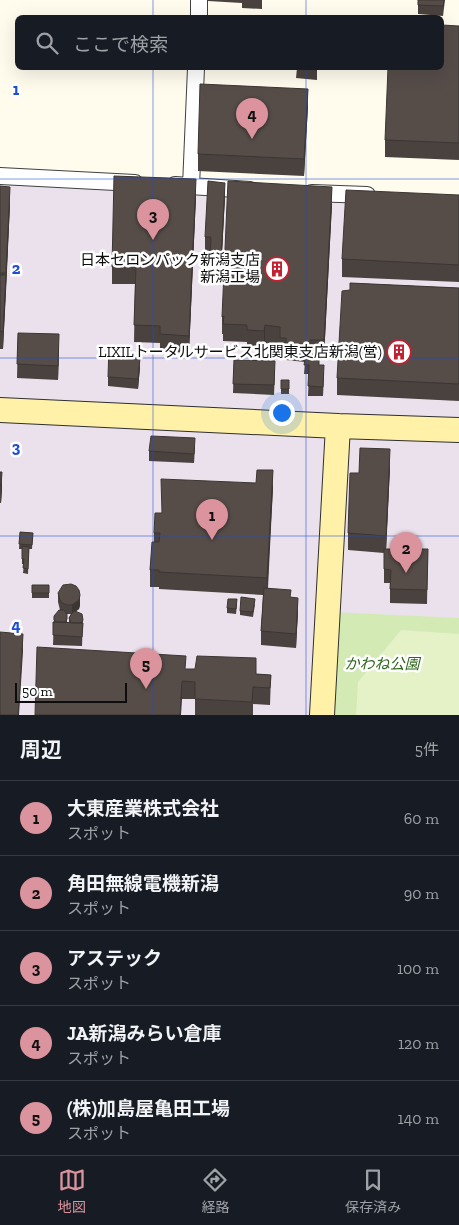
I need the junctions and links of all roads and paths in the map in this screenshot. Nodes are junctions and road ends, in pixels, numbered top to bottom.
1 (199, 0) edge
2 (199, 15) edge
3 (196, 70) edge
4 (0, 176) edge
5 (191, 186) junction
6 (268, 190) edge
7 (297, 192) edge
8 (383, 196) edge
9 (0, 410) edge
10 (338, 426) junction
11 (459, 430) edge
12 (322, 715) edge

1 - 2 street
3 - 5 street
4 - 5 street
5 - 6 street
7 - 8 street
9 - 10 street
10 - 11 street
10 - 12 street

